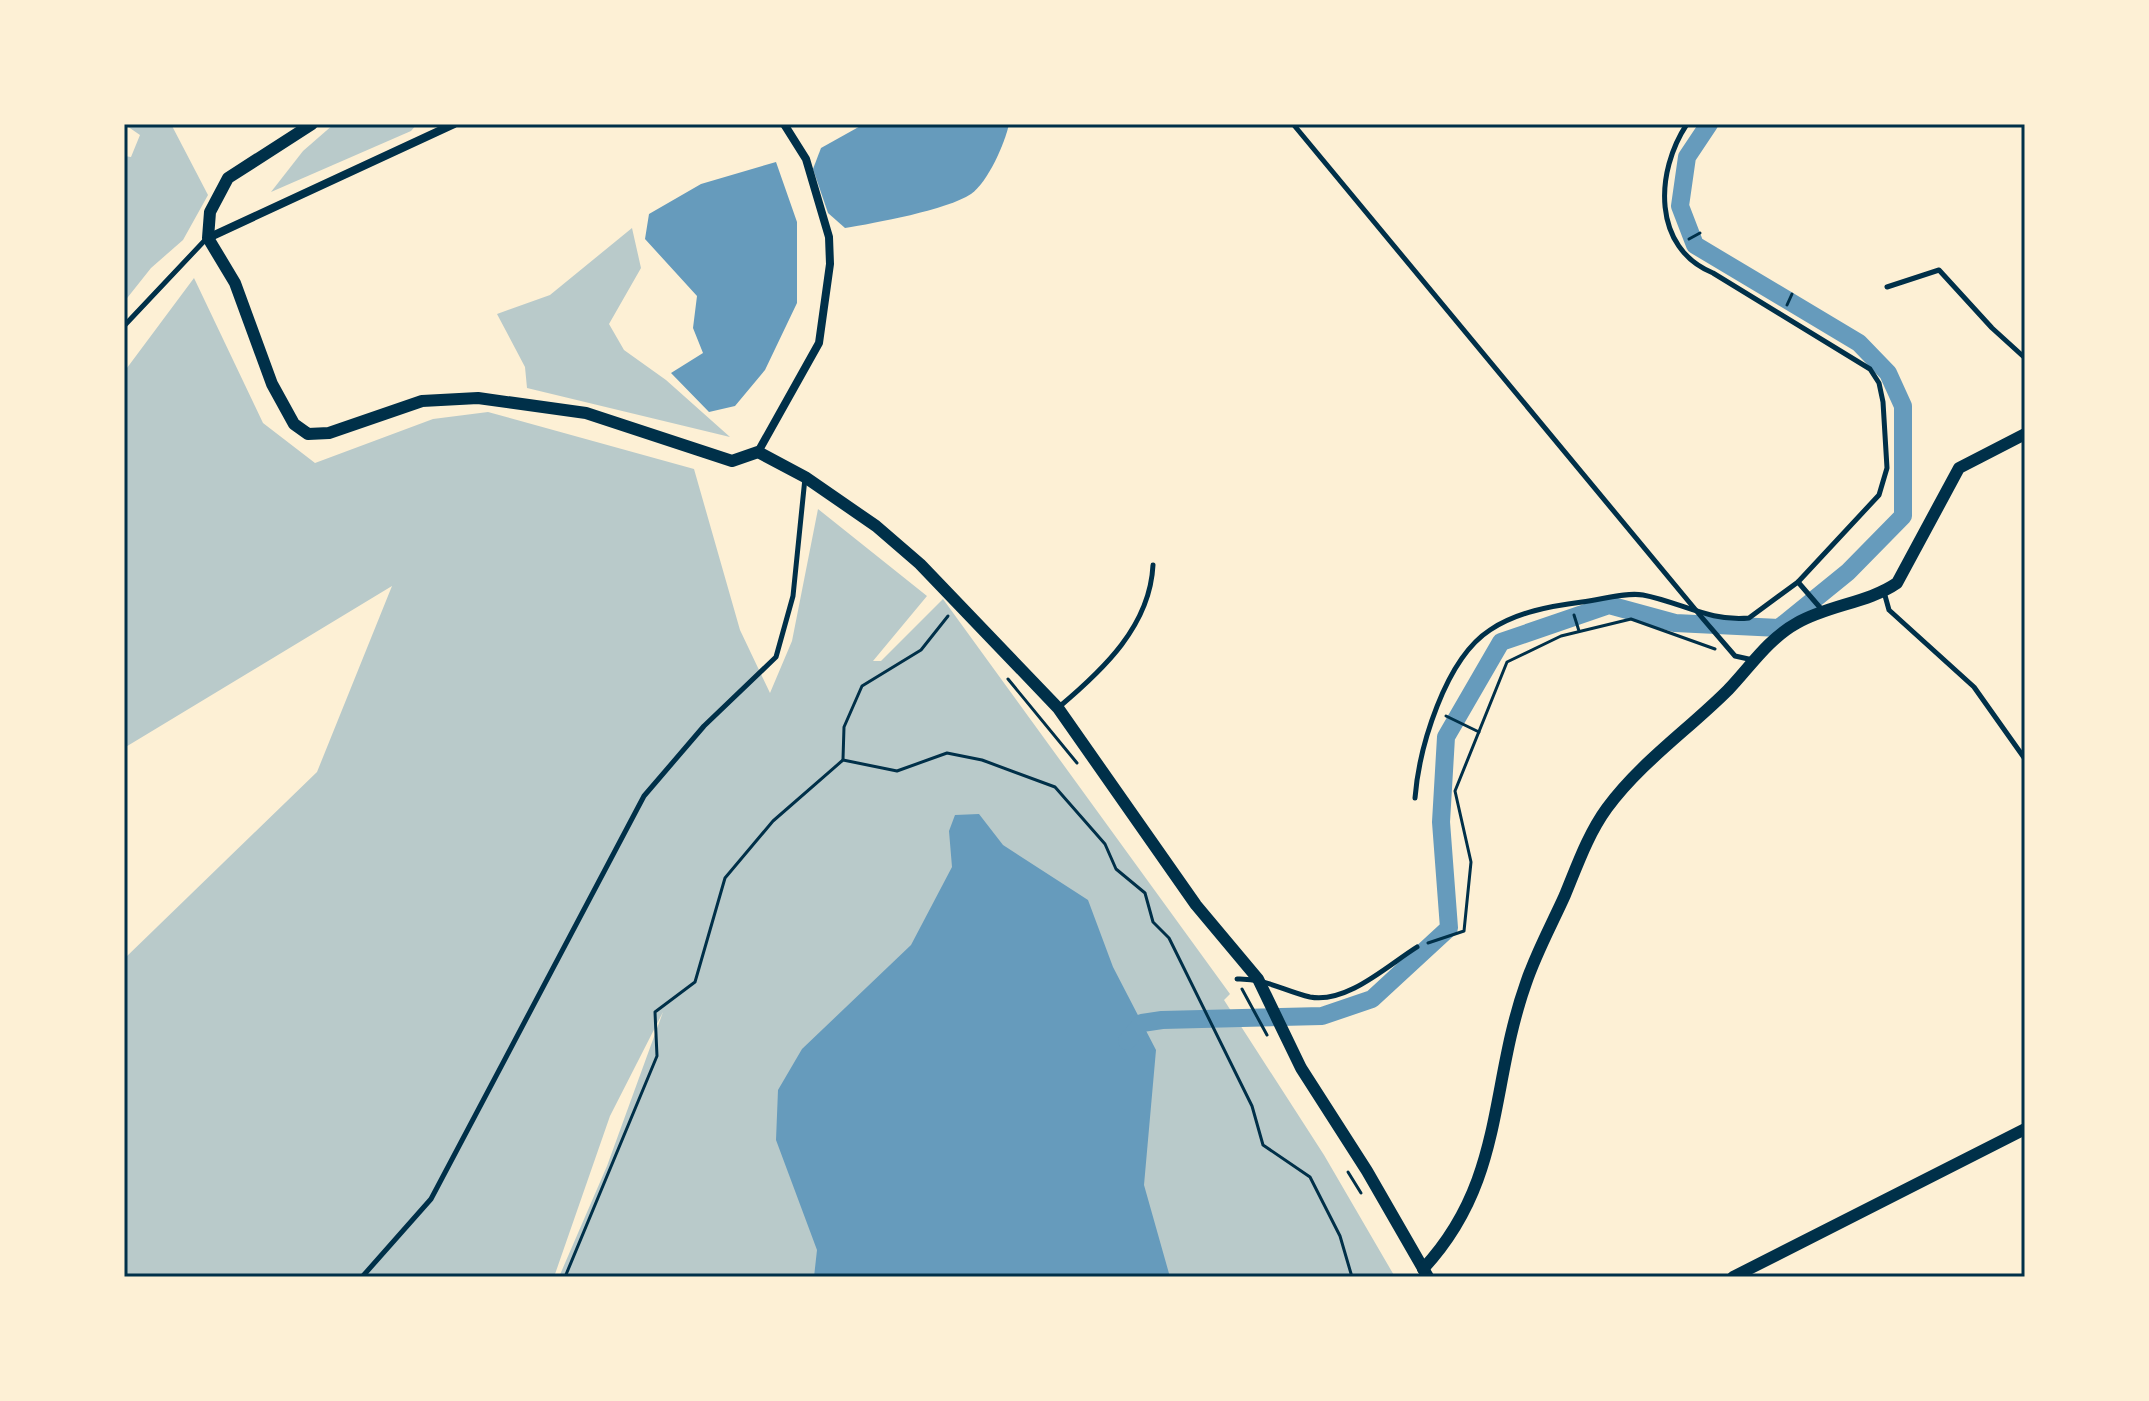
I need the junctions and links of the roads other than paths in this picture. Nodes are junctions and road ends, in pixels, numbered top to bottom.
1 (312, 124) edge
2 (454, 124) edge
3 (784, 124) edge
4 (1293, 124) edge
5 (1687, 124) edge
6 (208, 238) junction
7 (1887, 287) dead end
8 (124, 326) edge
9 (2025, 358) edge
10 (2025, 434) edge
11 (758, 452) junction
12 (805, 477) junction
13 (1153, 565) dead end
14 (1799, 582) junction
15 (1884, 592) junction
16 (1823, 611) junction
17 (1703, 617) junction
18 (1753, 660) junction
19 (1058, 708) junction
20 (2025, 759) edge
21 (1415, 798) dead end
22 (1417, 947) road end
23 (1237, 979) road end
24 (1258, 979) junction
25 (2025, 1129) edge
26 (1426, 1273) edge
27 (362, 1277) edge
28 (1733, 1277) edge

1 - 6 street
2 - 6 street
3 - 11 street
4 - 17 lane
5 - 14 lane
6 - 8 lane
6 - 11 street
7 - 9 lane
10 - 15 street
11 - 12 street
12 - 19 street
12 - 27 lane
13 - 19 lane
14 - 16 lane
14 - 17 lane
15 - 16 street
15 - 20 lane
16 - 18 street
17 - 18 lane
17 - 21 lane
18 - 26 street
19 - 24 street
22 - 24 lane
23 - 24 lane
24 - 26 street
25 - 28 street

